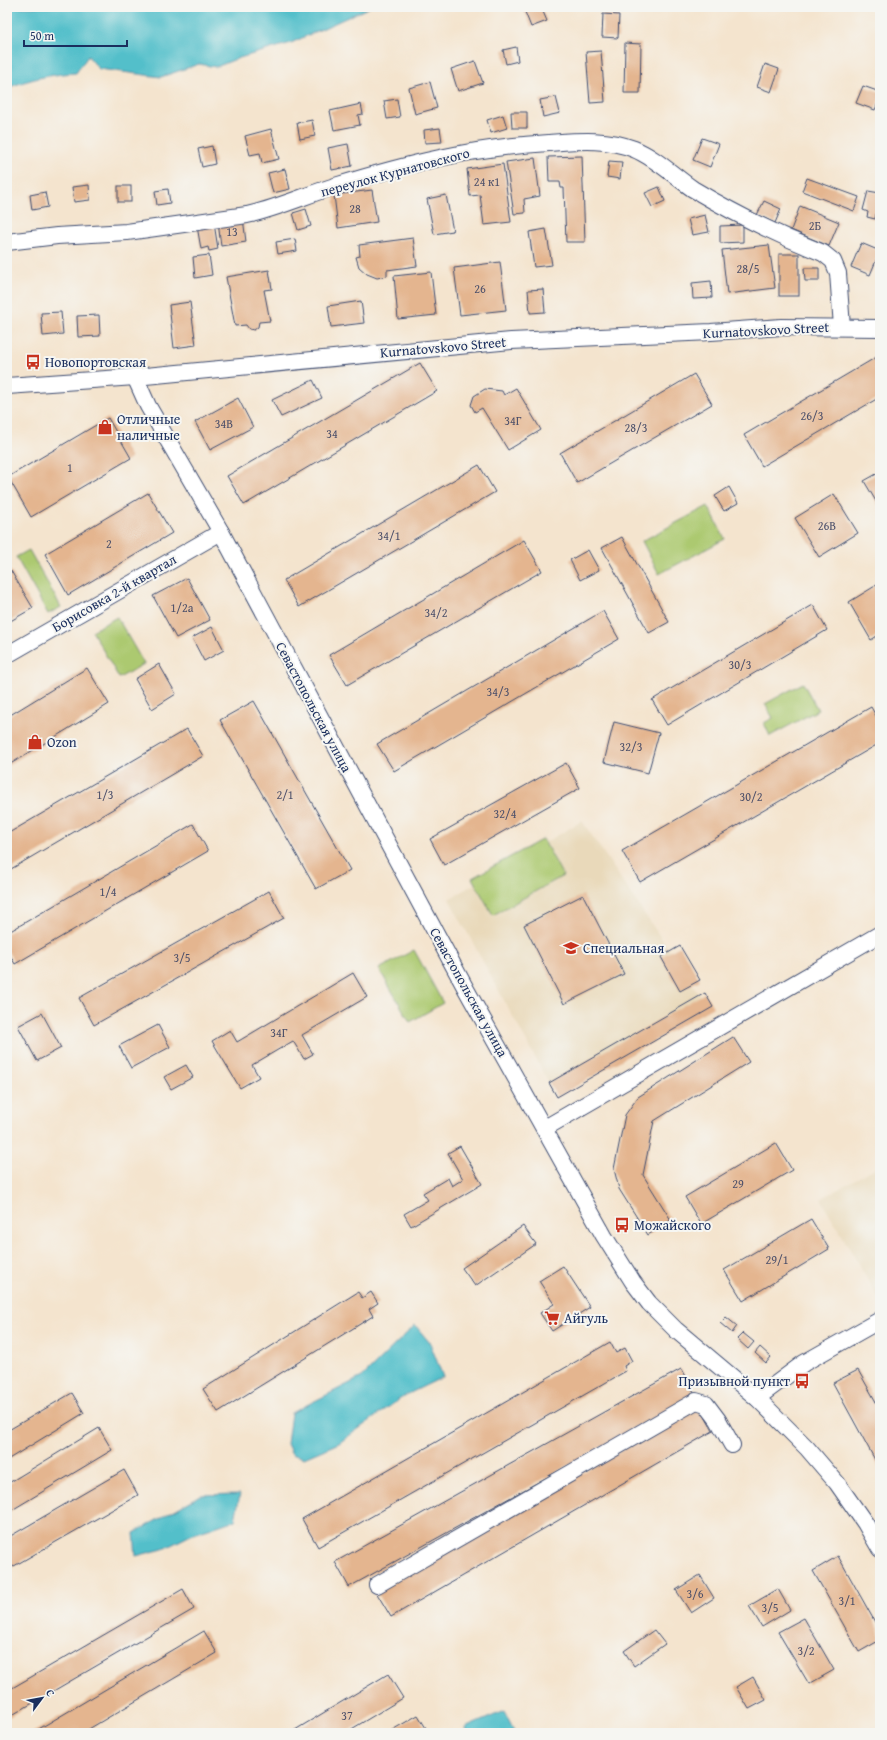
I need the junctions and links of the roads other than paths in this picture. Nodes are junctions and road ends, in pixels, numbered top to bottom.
1 (7, 242) edge
2 (842, 327) junction
3 (880, 328) edge
4 (135, 377) junction
5 (7, 386) edge
6 (221, 532) junction
7 (7, 654) edge
8 (880, 934) edge
9 (545, 1128) junction
10 (880, 1320) edge
11 (757, 1398) junction
12 (732, 1445) dead end
13 (880, 1549) edge
14 (377, 1584) dead end

1 - 2 street, переулок Курнатовского
2 - 3 street, Kurnatovskovo Street
2 - 4 street, Kurnatovskovo Street
4 - 5 street, Kurnatovskovo Street
4 - 6 street, Севастопольская улица
6 - 7 street, Борисовка 2-й квартал
6 - 9 street, Севастопольская улица
8 - 9 street
9 - 11 street, Севастопольская улица
10 - 11 street
11 - 13 street, Севастопольская улица
12 - 14 street

